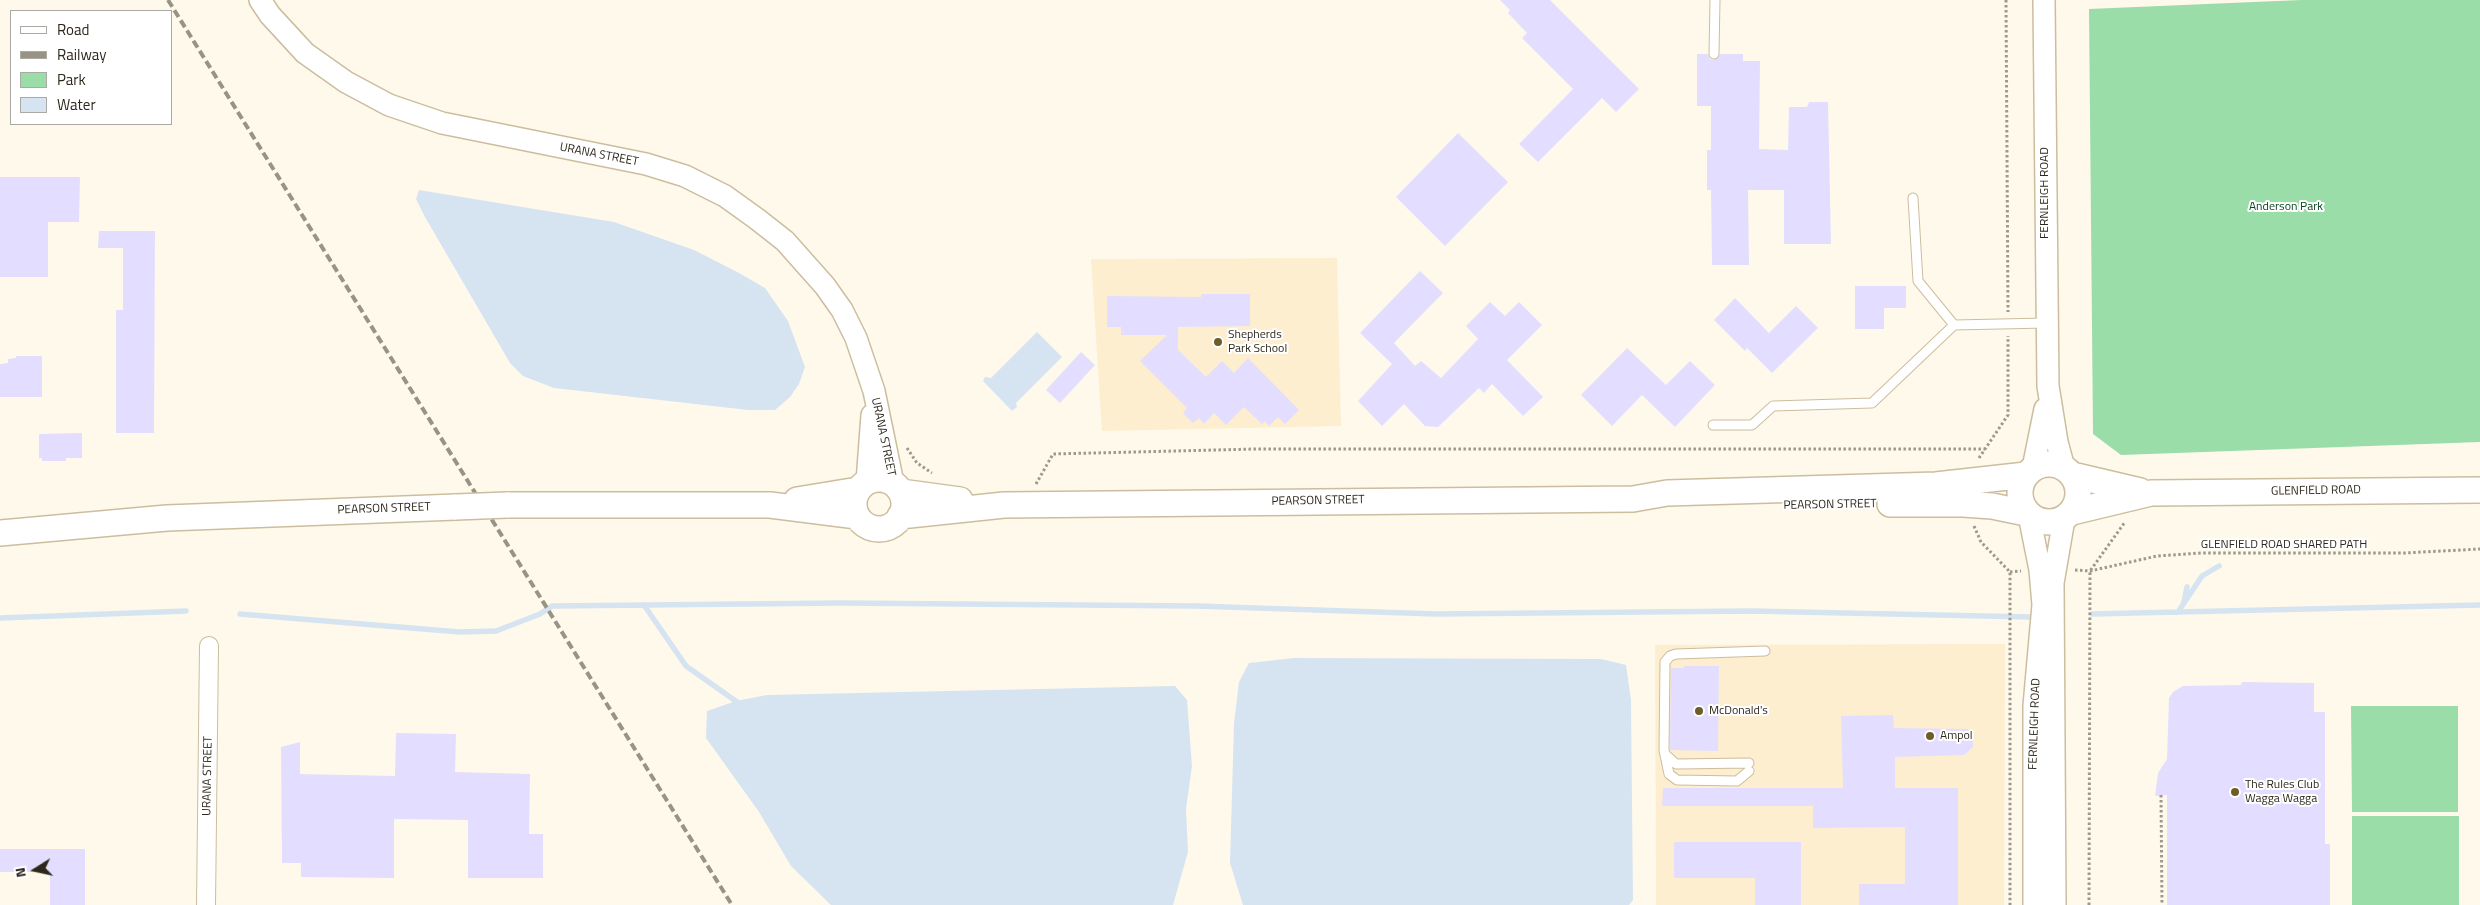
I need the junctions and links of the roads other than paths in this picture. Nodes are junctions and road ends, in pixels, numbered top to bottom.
1 (260, 0) edge
2 (1715, 0) edge
3 (2044, 0) edge
4 (1714, 54) dead end
5 (1913, 198) dead end
6 (2046, 323) junction
7 (1954, 325) junction
8 (2048, 386) junction
9 (874, 391) junction
10 (1713, 424) dead end
11 (2029, 471) junction
12 (2068, 471) junction
13 (862, 486) junction
14 (2480, 490) edge
15 (2152, 493) junction
16 (898, 497) junction
17 (1633, 499) junction
18 (770, 505) junction
19 (2028, 514) junction
20 (858, 516) junction
21 (2068, 516) junction
22 (0, 533) edge
23 (209, 646) dead end
24 (1765, 651) dead end
25 (1665, 752) junction
26 (206, 905) edge
27 (2034, 905) edge
28 (2055, 905) edge

1 - 9 street, URANA STREET
2 - 4 lane
3 - 6 street, FERNLEIGH ROAD
5 - 7 lane
6 - 7 lane
6 - 8 street, FERNLEIGH ROAD
7 - 10 lane
8 - 11 street, FERNLEIGH ROAD
8 - 12 street, FERNLEIGH ROAD
9 - 13 street, URANA STREET
9 - 16 street, URANA STREET
11 - 12 main road
11 - 17 main road, PEARSON STREET
11 - 19 main road
12 - 15 main road, GLENFIELD ROAD
12 - 21 main road
13 - 16 main road, PEARSON STREET
13 - 18 main road, PEARSON STREET
13 - 20 main road
14 - 15 main road, GLENFIELD ROAD
15 - 21 main road, GLENFIELD ROAD
16 - 17 main road, PEARSON STREET
16 - 20 main road, PEARSON STREET
17 - 19 main road, PEARSON STREET
18 - 20 main road, PEARSON STREET
18 - 22 main road, PEARSON STREET, bridge
19 - 21 main road
19 - 27 street, FERNLEIGH ROAD
21 - 28 street, FERNLEIGH ROAD
23 - 26 street, URANA STREET
24 - 25 lane
25 - 25 lane

